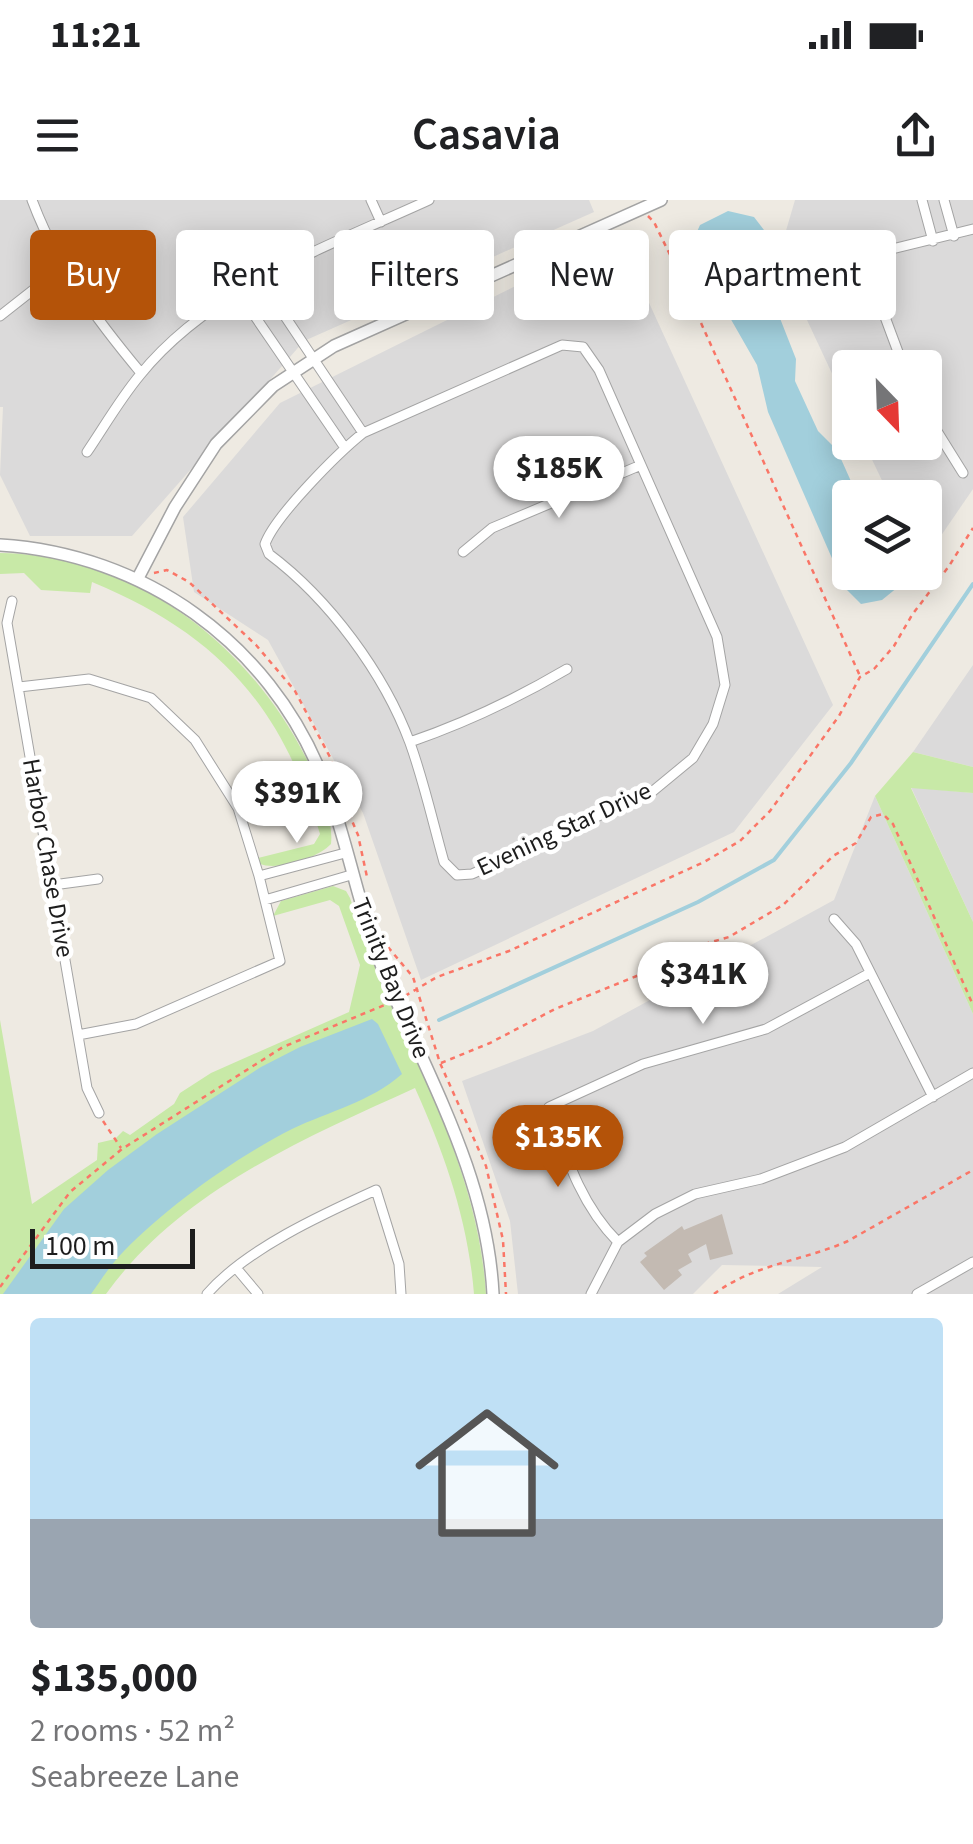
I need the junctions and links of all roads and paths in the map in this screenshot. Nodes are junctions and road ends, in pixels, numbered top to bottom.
1 (32, 200) edge
2 (371, 200) edge
3 (429, 200) edge
4 (661, 200) edge
5 (922, 200) edge
6 (944, 200) edge
7 (644, 208) junction
8 (382, 222) junction
9 (973, 229) edge
10 (45, 230) edge
11 (954, 236) junction
12 (933, 241) junction
13 (314, 254) edge
14 (30, 292) edge
15 (0, 316) edge
16 (96, 320) edge
17 (199, 320) edge
18 (257, 320) edge
19 (287, 320) edge
20 (897, 350) edge
21 (313, 360) junction
22 (293, 373) junction
23 (141, 374) junction
24 (363, 433) junction
25 (942, 439) edge
26 (345, 448) junction
27 (86, 452) dead end
28 (641, 465) junction
29 (963, 473) dead end
30 (973, 528) edge
31 (0, 546) edge
32 (463, 552) dead end
33 (138, 578) junction
34 (12, 601) dead end
35 (567, 669) dead end
36 (860, 677) junction
37 (19, 687) junction
38 (410, 742) junction
39 (345, 853) junction
40 (351, 875) junction
41 (260, 876) junction
42 (98, 879) dead end
43 (53, 885) junction
44 (265, 900) junction
45 (834, 919) dead end
46 (870, 973) junction
47 (402, 998) dead end
48 (389, 1004) dead end
49 (973, 1005) edge
50 (78, 1035) junction
51 (440, 1063) dead end
52 (973, 1072) edge
53 (933, 1097) junction
54 (99, 1113) joint
55 (122, 1149) junction
56 (973, 1170) edge
57 (618, 1242) junction
58 (973, 1262) edge
59 (237, 1269) junction
60 (0, 1287) edge
61 (207, 1294) edge
62 (258, 1294) edge
63 (401, 1294) edge
64 (493, 1294) edge
65 (592, 1294) edge
66 (714, 1294) edge
67 (917, 1294) edge

1 - 10 street
2 - 8 street
3 - 8 street
4 - 7 street
5 - 12 street
6 - 11 street
7 - 21 street
7 - 36 path
8 - 13 street
9 - 11 street
11 - 12 street
12 - 20 street
14 - 15 street
16 - 23 street
17 - 23 street
18 - 22 street
19 - 21 street
21 - 22 street
21 - 24 street
22 - 26 street
22 - 33 street
23 - 27 street
24 - 26 street
24 - 28 street, Evening Star Drive
25 - 29 street
26 - 38 street
28 - 32 street
28 - 38 street, Evening Star Drive
30 - 36 path
31 - 33 street, Trinity Bay Drive
33 - 39 street, Trinity Bay Drive
34 - 37 street, Harbor Chase Drive
35 - 38 street
36 - 47 path
37 - 41 street
37 - 43 street, Harbor Chase Drive
39 - 40 street, Trinity Bay Drive
39 - 41 street
40 - 44 street
40 - 64 street, Trinity Bay Drive
41 - 44 street
42 - 43 street
43 - 50 street, Harbor Chase Drive
44 - 50 street
45 - 46 street
46 - 53 street
46 - 57 street
48 - 55 path
49 - 51 path
50 - 54 street, Harbor Chase Drive
52 - 53 street
53 - 57 street
54 - 55 path
55 - 60 path
56 - 66 path
57 - 65 street
58 - 67 street
59 - 61 street
59 - 62 street
59 - 63 street

